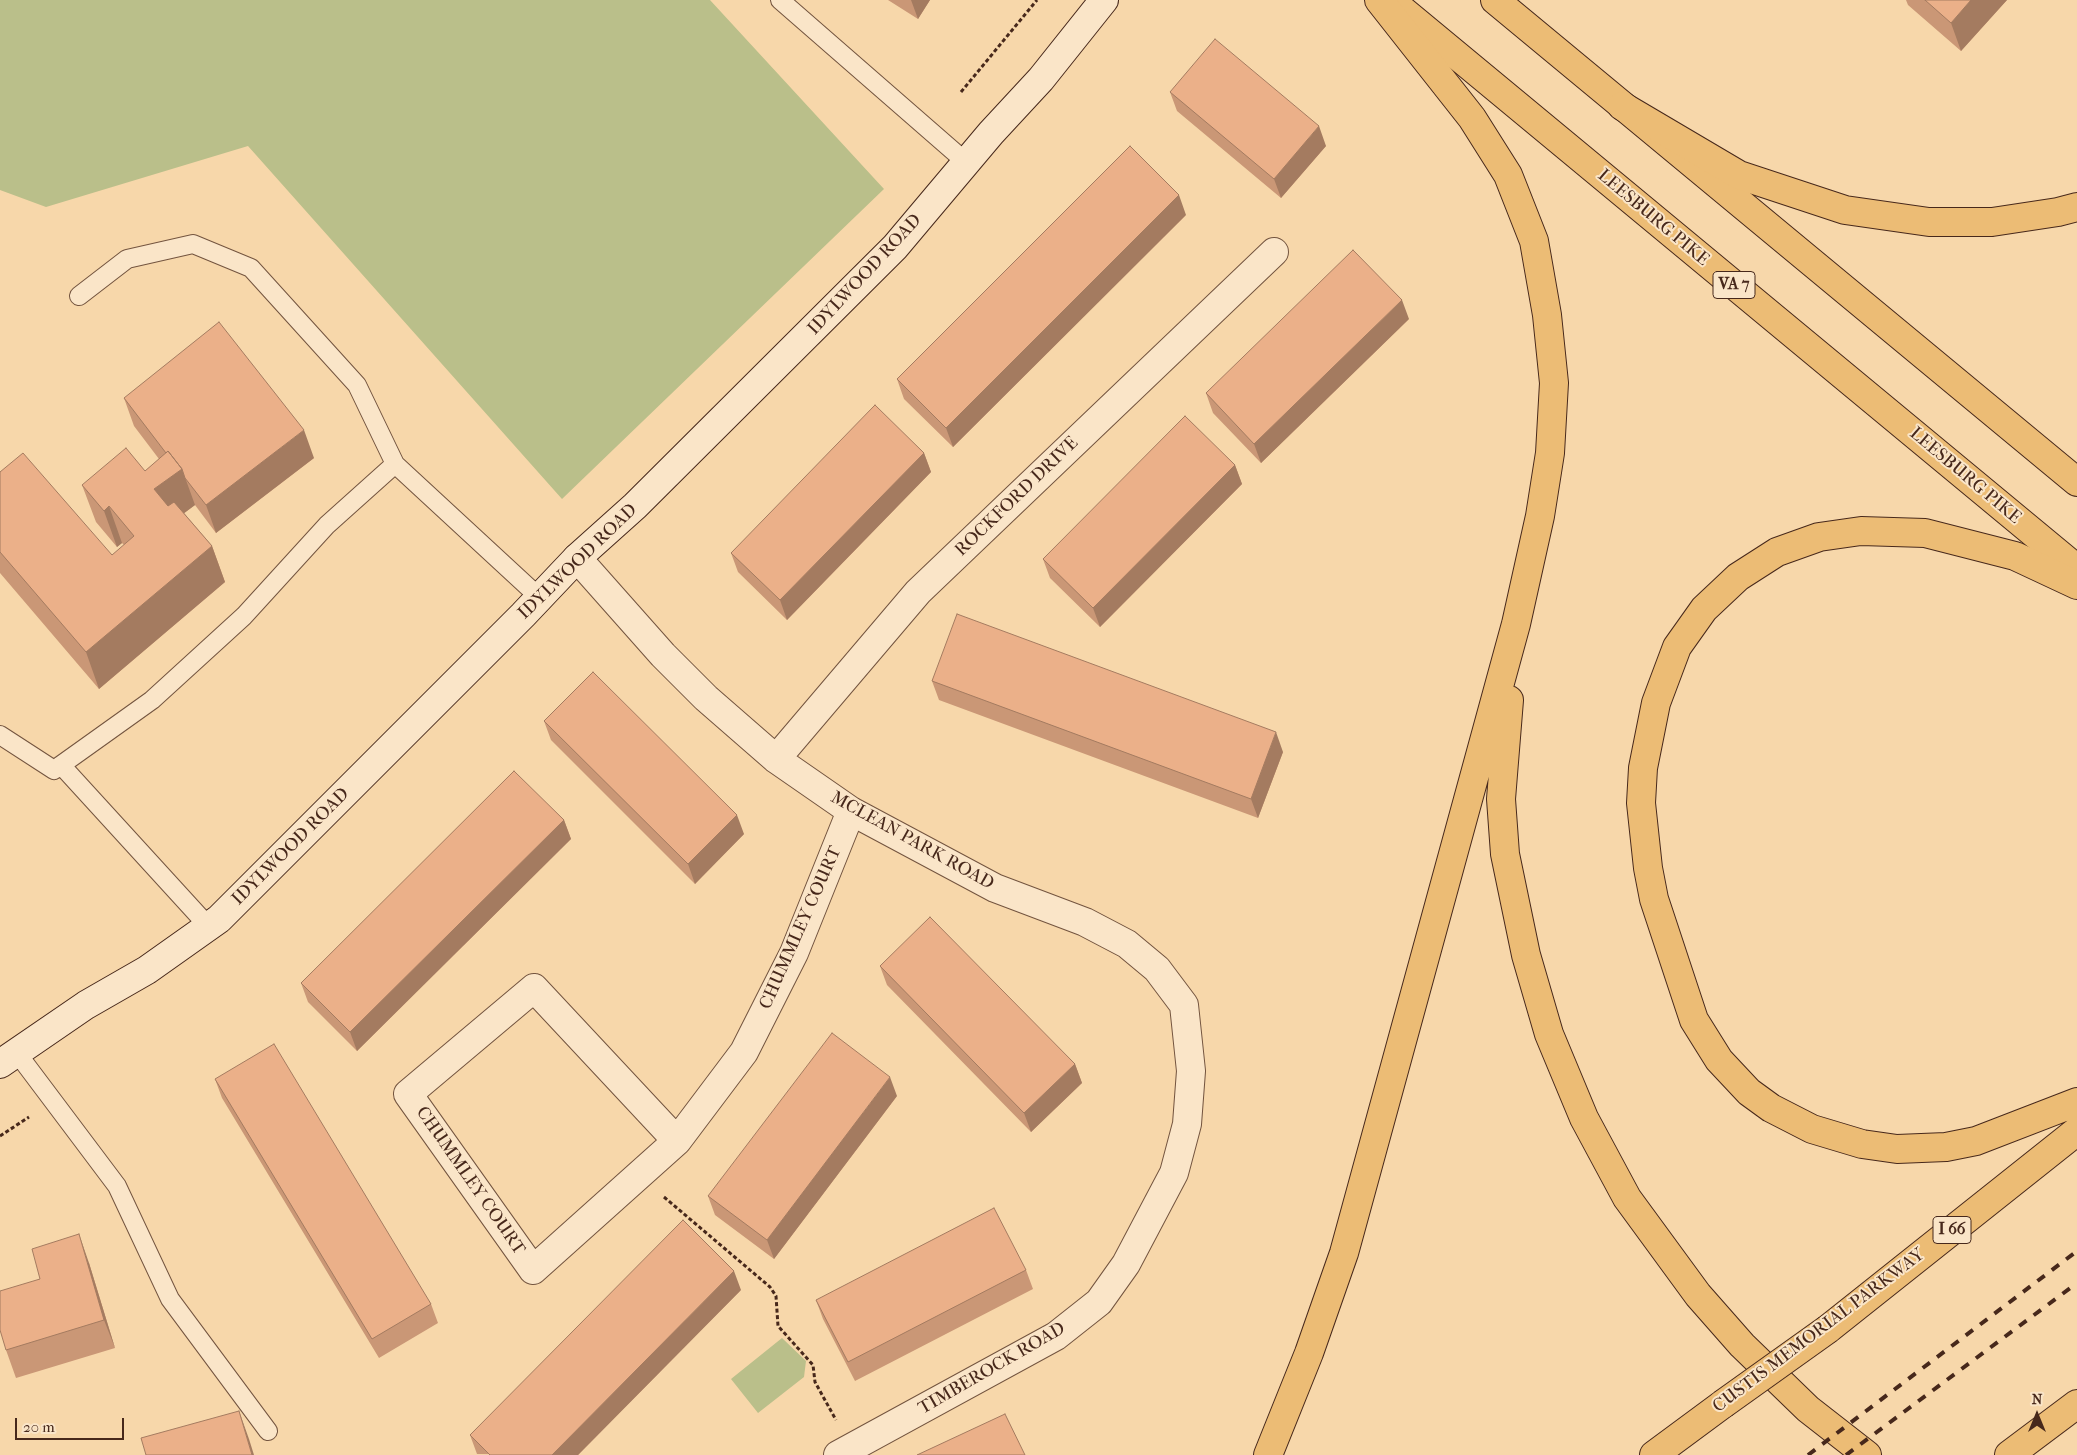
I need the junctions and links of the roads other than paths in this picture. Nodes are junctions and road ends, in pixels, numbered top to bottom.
1 (780, 0) edge
2 (1104, 0) edge
3 (1379, 0) edge
4 (1390, 0) edge
5 (1495, 0) edge
6 (1622, 106) junction
7 (966, 163) junction
8 (2077, 207) edge
9 (1274, 252) dead end
10 (79, 296) dead end
11 (395, 464) junction
12 (2077, 482) edge
13 (577, 558) junction
14 (2077, 569) edge
15 (2077, 585) edge
16 (540, 598) junction
17 (1516, 624) junction
18 (0, 735) edge
19 (776, 759) junction
20 (61, 765) junction
21 (851, 811) junction
22 (209, 926) junction
23 (1184, 1005) joint
24 (8, 1059) edge
25 (2077, 1102) edge
26 (2077, 1131) edge
27 (677, 1141) junction
28 (2077, 1404) edge
29 (268, 1431) dead end
30 (844, 1452) edge
31 (2012, 1453) edge
32 (1268, 1455) edge
33 (1654, 1455) edge
34 (1868, 1455) edge

1 - 7 lane
2 - 7 street, IDYLWOOD ROAD
3 - 17 main road
4 - 14 main road, LEESBURG PIKE / VA 7
5 - 6 main road
6 - 8 main road
6 - 12 main road
7 - 13 street, IDYLWOOD ROAD
9 - 19 street, ROCKFORD DRIVE
10 - 11 lane
11 - 16 lane
11 - 20 lane
13 - 16 street, IDYLWOOD ROAD
13 - 19 street, MCLEAN PARK ROAD
15 - 25 main road
16 - 22 street, IDYLWOOD ROAD
17 - 32 main road
17 - 34 main road
18 - 20 lane
19 - 21 street, MCLEAN PARK ROAD
20 - 22 lane
21 - 23 street, MCLEAN PARK ROAD
21 - 27 street, CHUMMLEY COURT
22 - 24 street, IDYLWOOD ROAD
23 - 30 street, TIMBEROCK ROAD
24 - 29 lane
26 - 33 main road, CUSTIS MEMORIAL PARKWAY / I 66, bridge
27 - 27 street, CHUMMLEY COURT
28 - 31 main road

